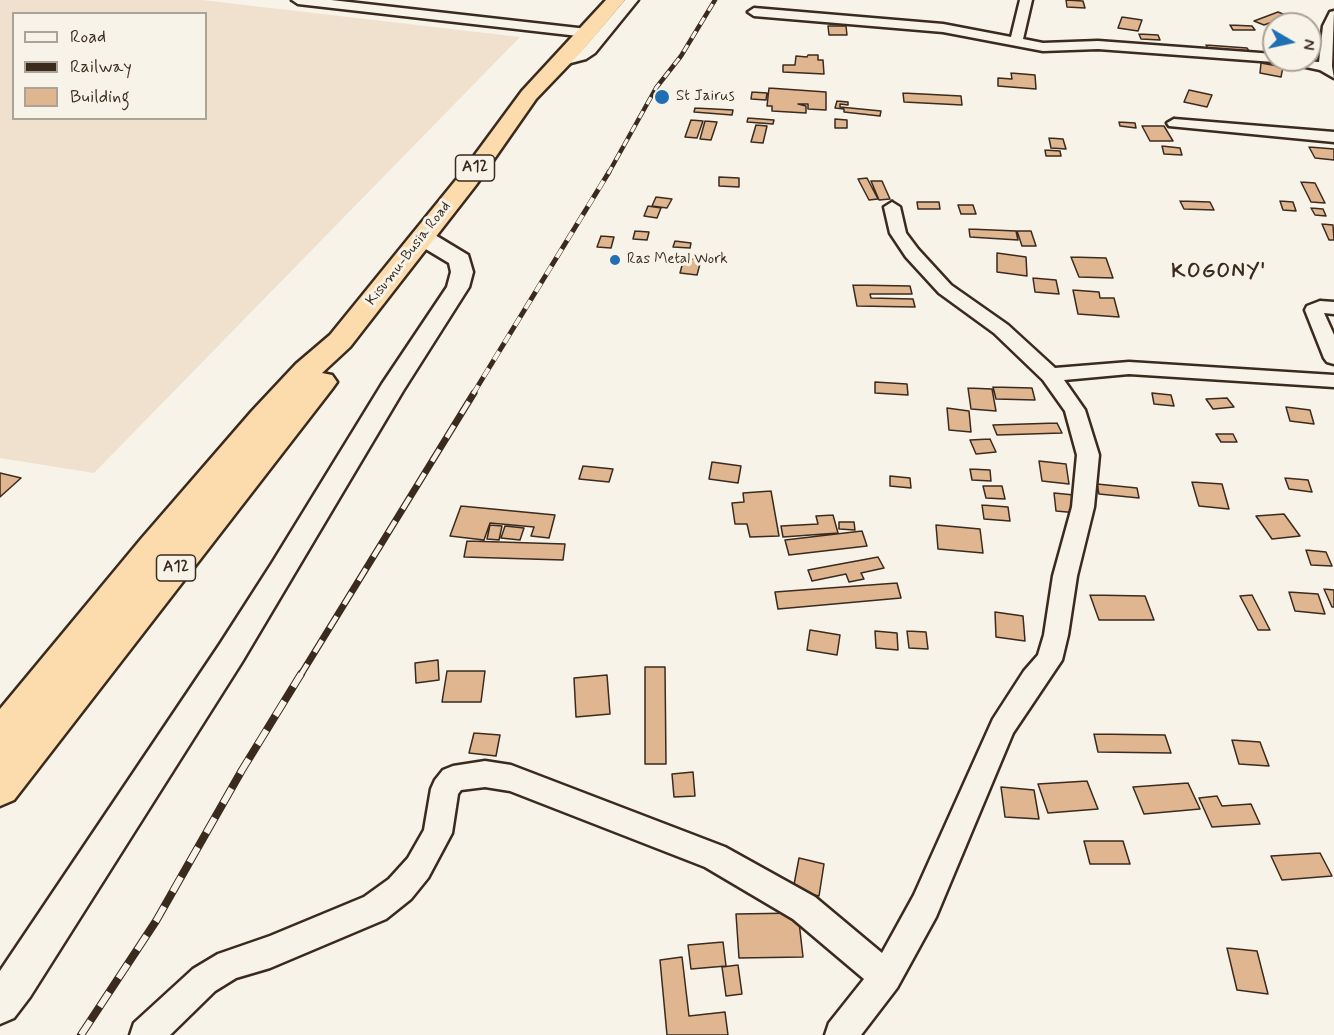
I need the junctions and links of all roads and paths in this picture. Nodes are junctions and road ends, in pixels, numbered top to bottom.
1 (297, 0) edge
2 (616, 0) edge
3 (632, 0) edge
4 (1026, 0) edge
5 (754, 12) dead end
6 (1334, 15) edge
7 (587, 33) junction
8 (1016, 43) junction
9 (1262, 57) edge
10 (563, 61) junction
11 (1329, 70) edge
12 (1174, 123) dead end
13 (1334, 137) edge
14 (892, 207) dead end
15 (422, 237) junction
16 (1334, 308) edge
17 (340, 341) junction
18 (1334, 358) edge
19 (1050, 375) junction
20 (1334, 381) edge
21 (0, 738) edge
22 (0, 787) edge
23 (886, 977) junction
24 (0, 1004) edge
25 (146, 1035) edge
26 (841, 1035) edge

1 - 7 street
2 - 7 highway, Kisumu-Busia Road / A12
3 - 10 street
4 - 8 street
5 - 8 street
6 - 11 street
7 - 10 highway, Kisumu-Busia Road / A12
8 - 9 street
10 - 15 highway, Kisumu-Busia Road / A12
12 - 13 street
14 - 19 street
15 - 17 highway, Kisumu-Busia Road / A12
15 - 24 street
16 - 18 street
17 - 21 highway, A12
17 - 22 highway, A12
19 - 20 street
19 - 23 street
23 - 25 street
23 - 26 street

